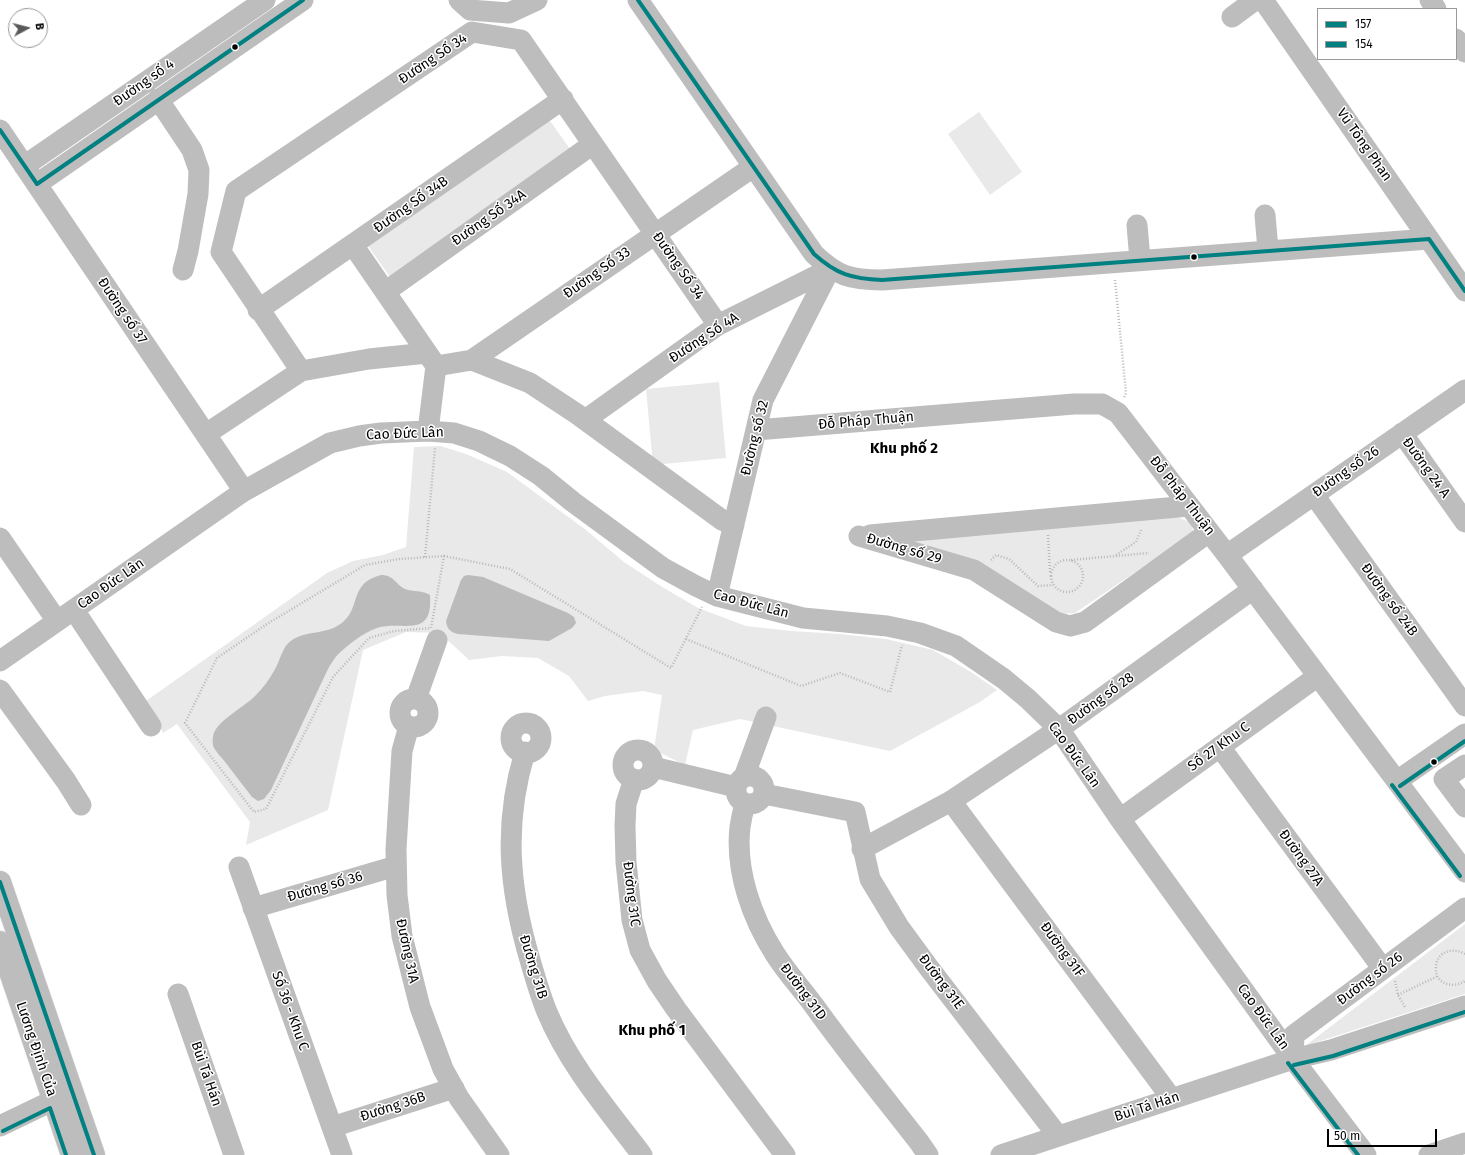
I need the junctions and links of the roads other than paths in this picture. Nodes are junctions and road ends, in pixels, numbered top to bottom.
1 (265, 0) edge
2 (303, 0) edge
3 (459, 0) edge
4 (537, 0) edge
5 (638, 0) edge
6 (1255, 0) edge
7 (1263, 0) edge
8 (1232, 17) dead end
9 (1465, 26) edge
10 (1457, 32) edge
11 (1457, 40) edge
12 (1465, 52) edge
13 (158, 99) junction
14 (562, 99) junction
15 (0, 130) edge
16 (593, 144) junction
17 (24, 166) junction
18 (753, 167) junction
19 (36, 184) junction
20 (1265, 215) dead end
21 (1137, 225) dead end
22 (655, 234) junction
23 (1429, 239) junction
24 (353, 245) junction
25 (1268, 250) junction
26 (1140, 260) junction
27 (830, 269) junction
28 (183, 270) dead end
29 (1465, 291) edge
30 (385, 292) junction
31 (258, 310) junction
32 (718, 325) junction
33 (432, 360) junction
34 (472, 360) junction
35 (301, 371) junction
36 (1465, 390) edge
37 (585, 420) junction
38 (756, 430) junction
39 (432, 431) junction
40 (1402, 433) junction
41 (206, 434) junction
42 (244, 491) junction
43 (1314, 495) junction
44 (1189, 506) junction
45 (1465, 522) edge
46 (734, 525) junction
47 (1209, 532) junction
48 (0, 538) edge
49 (1227, 555) junction
50 (1253, 589) junction
51 (713, 594) junction
52 (66, 616) junction
53 (437, 640) dead end
54 (0, 661) edge
55 (1318, 676) junction
56 (0, 690) edge
57 (1465, 706) edge
58 (766, 717) dead end
59 (151, 726) dead end
60 (1059, 730) junction
61 (1465, 734) edge
62 (1220, 747) junction
63 (525, 752) dead end
64 (1465, 764) edge
65 (653, 767) junction
66 (634, 779) junction
67 (1397, 781) junction
68 (742, 789) junction
69 (951, 801) junction
70 (81, 805) dead end
71 (1465, 807) edge
72 (1120, 819) junction
73 (862, 849) junction
74 (396, 866) junction
75 (239, 867) dead end
76 (1465, 872) edge
77 (0, 882) edge
78 (253, 908) junction
79 (1465, 908) edge
80 (0, 942) edge
81 (1388, 965) junction
82 (178, 994) dead end
83 (1465, 1006) edge
84 (1293, 1059) junction
85 (454, 1088) junction
86 (63, 1097) junction
87 (1172, 1099) junction
88 (0, 1126) edge
89 (332, 1127) junction
90 (1058, 1136) junction
91 (1465, 1144) edge
92 (1433, 1154) edge
93 (72, 1155) edge
94 (94, 1155) edge
95 (234, 1155) edge
96 (342, 1155) edge
97 (499, 1155) edge
98 (642, 1155) edge
99 (785, 1155) edge
100 (928, 1155) edge
101 (1001, 1155) edge
102 (1366, 1155) edge

1 - 17 street, Đường số 4
2 - 13 street, Đường số 4
3 - 4 street
5 - 18 street
6 - 8 street
7 - 23 street, Vũ Tông Phan
9 - 10 street
11 - 12 street
13 - 19 street, Đường số 4
13 - 28 street
14 - 16 street, Đường Số 34
14 - 24 street, Đường Số 34B
14 - 31 street, Đường Số 34
15 - 17 street, Đường số 37
16 - 22 street, Đường Số 34
16 - 30 street, Đường Số 34A
17 - 19 street, Đường số 37
18 - 22 street, Đường Số 33
18 - 27 street
19 - 41 street, Đường số 37
20 - 25 street
21 - 26 street
22 - 32 street, Đường Số 34
22 - 34 street, Đường Số 33
23 - 25 street
23 - 29 street, Vũ Tông Phan
24 - 30 street
24 - 31 street, Đường Số 34B
25 - 26 street
26 - 27 street
27 - 32 street, Đường Số 4A
27 - 38 street, Đường số 32
30 - 33 street
31 - 35 street, Đường Số 34
32 - 37 street, Đường Số 4A
33 - 34 street, Đường Số 33
33 - 35 street, Đường Số 33
33 - 39 street
34 - 37 street
35 - 41 street
36 - 40 street, Đường số 26
37 - 46 street
38 - 44 street, Đỗ Pháp Thuận
38 - 46 street, Đường số 32
39 - 42 street, Cao Đức Lân
39 - 51 street, Cao Đức Lân
40 - 43 street, Đường số 26
40 - 45 street, Đường 24 A
41 - 42 street, Đường số 37
42 - 52 street, Cao Đức Lân
43 - 49 street, Đường số 26
43 - 57 street, Đường số 24B
44 - 47 street, Đỗ Pháp Thuận
44 - 47 street, Đường số 29
46 - 51 street, Đường số 32
47 - 49 street, Đỗ Pháp Thuận
48 - 52 street
49 - 50 street, Đỗ Pháp Thuận
50 - 55 street, Đỗ Pháp Thuận
50 - 60 street, Đường số 28
51 - 60 street, Cao Đức Lân
52 - 54 street, Cao Đức Lân
52 - 59 street
53 - 74 street, Đường 31A
55 - 62 street, Số 27 Khu C
55 - 67 street, Đỗ Pháp Thuận
56 - 70 street
58 - 68 street, Đường 31D
60 - 69 street, Đường số 28
60 - 72 street, Cao Đức Lân
61 - 67 street
62 - 72 street, Số 27 Khu C
62 - 81 street, Đường 27A
63 - 98 street, Đường 31B
64 - 71 street
65 - 66 street
65 - 66 street
65 - 68 street
66 - 99 street, Đường 31C
67 - 76 street, Đỗ Pháp Thuận
68 - 73 street, Đường 31E
68 - 100 street, Đường 31D
69 - 73 street, Đường số 28
69 - 87 street, Đường 31F
72 - 84 street, Cao Đức Lân
73 - 90 street, Đường 31E
74 - 78 street, Đường số 36
74 - 85 street, Đường 31A
75 - 78 street, Số 36 - Khu C
77 - 86 main road, Lương Định Của
78 - 89 street, Số 36 - Khu C
79 - 81 street, Đường số 26
80 - 86 main road, Lương Định Của
81 - 84 street, Đường số 26
82 - 95 street, Bùi Tá Hán
83 - 84 street
84 - 87 street, Bùi Tá Hán
84 - 102 street, Cao Đức Lân
85 - 89 street, Đường 36B
85 - 97 street, Đường 31A
86 - 88 street
86 - 93 main road, Lương Định Của
86 - 94 main road, Lương Định Của
87 - 90 street, Bùi Tá Hán
89 - 96 street, Số 36 - Khu C
90 - 101 street, Bùi Tá Hán
91 - 92 street

